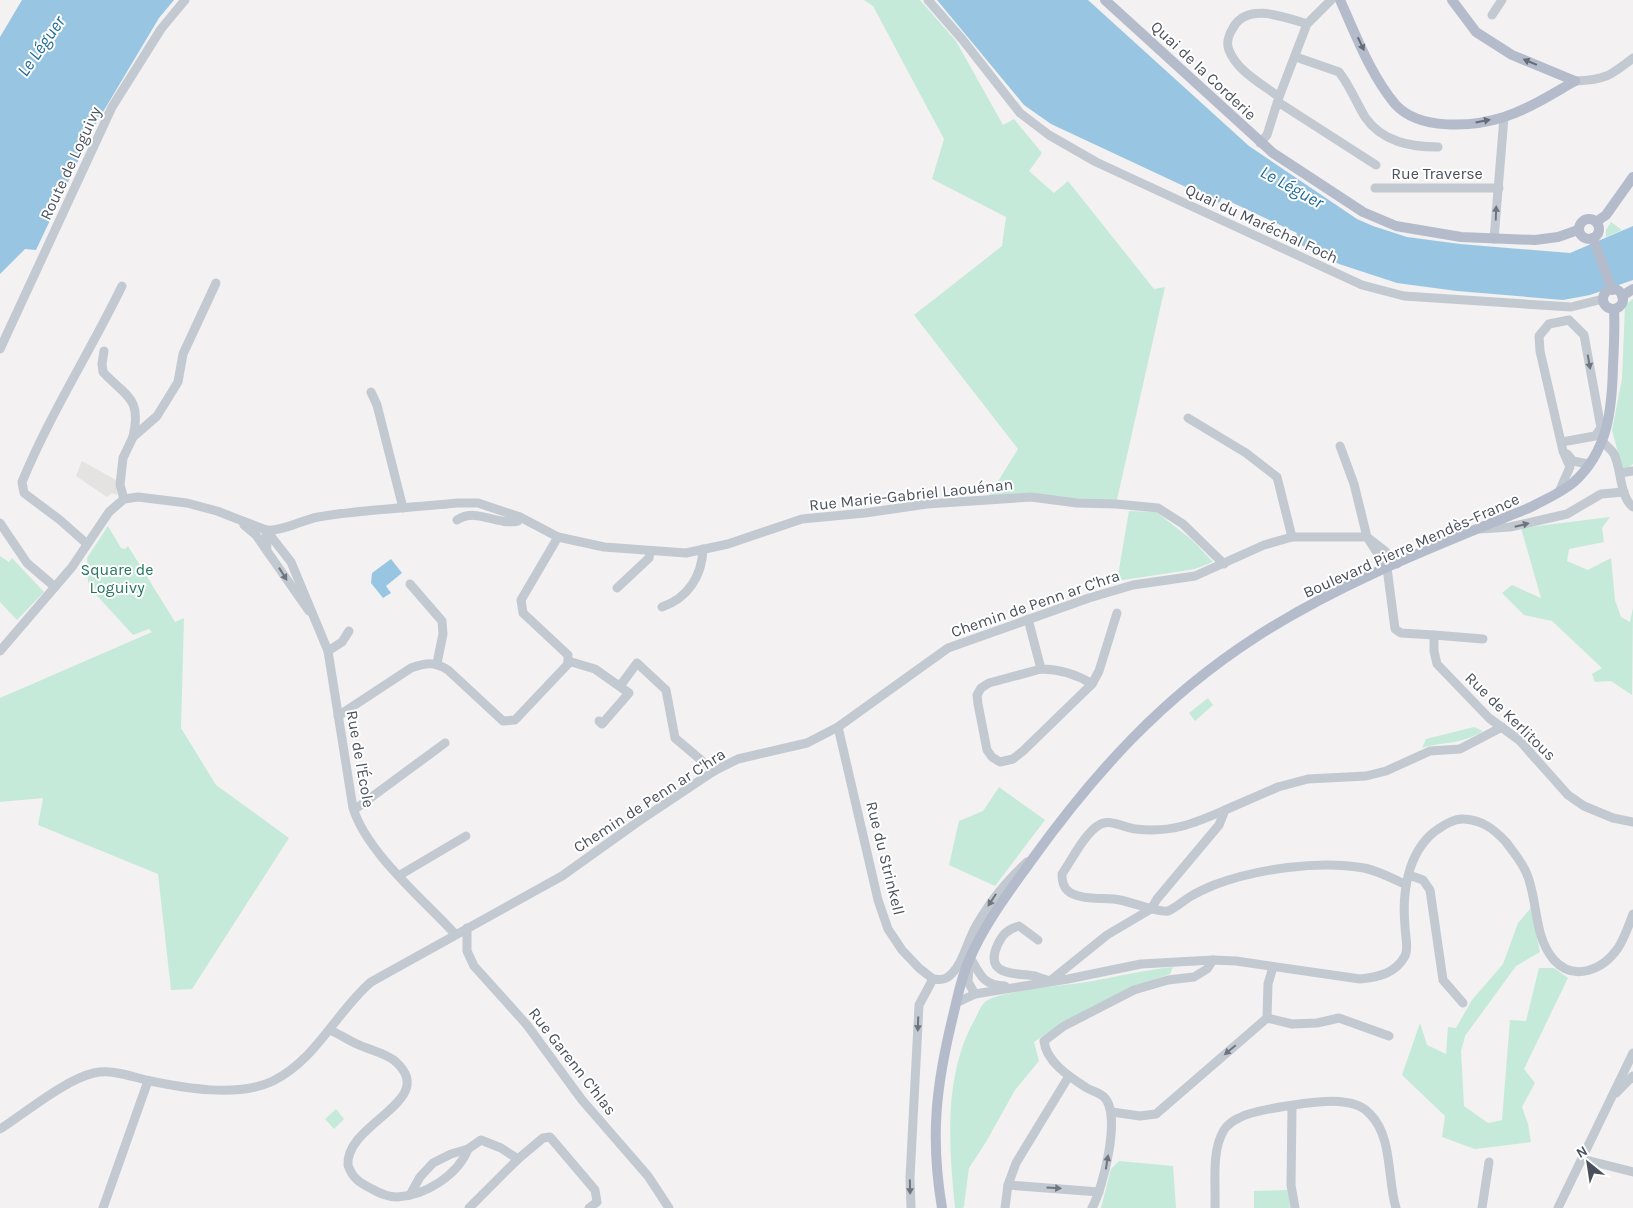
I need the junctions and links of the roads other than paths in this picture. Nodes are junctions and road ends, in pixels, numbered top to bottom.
1 (185, 0) edge
2 (928, 0) edge
3 (1105, 0) edge
4 (1331, 0) edge
5 (1340, 0) edge
6 (1452, 0) edge
7 (1502, 0) edge
8 (1492, 14) dead end
9 (1307, 24) junction
10 (1296, 57) junction
11 (1633, 58) edge
12 (1576, 81) junction
13 (1278, 100) junction
14 (1504, 117) junction
15 (1260, 143) junction
16 (1438, 147) dead end
17 (1376, 165) dead end
18 (1633, 177) edge
19 (1375, 188) dead end
20 (1499, 188) junction
21 (1596, 222) junction
22 (1578, 230) junction
23 (1494, 239) junction
24 (1594, 240) junction
25 (216, 284) dead end
26 (122, 286) dead end
27 (1611, 289) junction
28 (1633, 289) edge
29 (1622, 296) junction
30 (1603, 300) junction
31 (1614, 309) junction
32 (0, 349) edge
33 (104, 351) dead end
34 (371, 392) dead end
35 (1188, 418) dead end
36 (133, 437) junction
37 (1602, 442) junction
38 (1340, 446) dead end
39 (1562, 447) junction
40 (1588, 464) junction
41 (1633, 471) edge
42 (1620, 473) junction
43 (1559, 492) junction
44 (1624, 492) junction
45 (124, 499) junction
46 (403, 508) junction
47 (1633, 508) edge
48 (218, 511) junction
49 (520, 517) junction
50 (457, 520) dead end
51 (0, 524) edge
52 (1477, 529) junction
53 (266, 530) junction
54 (558, 537) junction
55 (1292, 537) junction
56 (1367, 537) junction
57 (87, 544) junction
58 (704, 549) junction
59 (267, 551) junction
60 (650, 552) junction
61 (1224, 564) junction
62 (1392, 566) junction
63 (410, 584) dead end
64 (55, 587) junction
65 (617, 588) dead end
66 (662, 607) dead end
67 (1117, 613) dead end
68 (312, 615) junction
69 (1028, 619) junction
70 (349, 630) dead end
71 (1434, 635) junction
72 (1483, 639) dead end
73 (0, 651) edge
74 (328, 651) junction
75 (568, 658) junction
76 (437, 663) junction
77 (1041, 669) junction
78 (1092, 684) junction
79 (620, 686) junction
80 (338, 716) junction
81 (598, 721) dead end
82 (838, 727) junction
83 (1502, 727) junction
84 (445, 743) dead end
85 (714, 771) junction
86 (354, 810) junction
87 (1225, 810) junction
88 (1633, 822) edge
89 (466, 836) dead end
90 (1038, 852) junction
91 (400, 875) junction
92 (1409, 875) junction
93 (1406, 885) junction
94 (1151, 909) junction
95 (1633, 914) edge
96 (467, 928) junction
97 (455, 934) junction
98 (1038, 940) dead end
99 (970, 957) junction
100 (1213, 960) junction
101 (1273, 966) junction
102 (934, 979) junction
103 (1050, 982) junction
104 (1019, 986) junction
105 (975, 994) junction
106 (956, 1002) junction
107 (1463, 1003) dead end
108 (1268, 1018) junction
109 (330, 1030) junction
110 (1388, 1036) dead end
111 (1633, 1053) edge
112 (1069, 1076) junction
113 (1633, 1076) edge
114 (148, 1081) junction
115 (1613, 1096) junction
116 (1292, 1107) junction
117 (1112, 1112) junction
118 (0, 1129) edge
119 (468, 1150) junction
120 (518, 1159) junction
121 (1582, 1159) junction
122 (1489, 1162) dead end
123 (1633, 1172) edge
124 (1008, 1185) junction
125 (1099, 1192) junction
126 (410, 1194) junction
127 (103, 1208) edge
128 (469, 1208) edge
129 (589, 1208) edge
130 (669, 1208) edge
131 (911, 1208) edge
132 (942, 1208) edge
133 (1005, 1208) edge
134 (1092, 1208) edge
135 (1215, 1208) edge
136 (1296, 1208) edge
137 (1396, 1208) edge
138 (1482, 1208) edge
139 (1558, 1208) edge

1 - 32 street, Route de Loguivy
2 - 30 street, Quai du Maréchal Foch
3 - 15 main road, Quai de la Corderie
4 - 9 street
5 -> 14 main road
12 -> 6 main road
7 - 8 street
9 - 10 street
9 - 13 street
10 - 13 street
10 - 16 street
11 - 12 street
12 - 14 main road
13 - 15 street
13 - 17 street
14 - 20 street
15 - 23 main road, Quai de la Corderie
18 - 21 main road
19 - 20 street, Rue Traverse
23 -> 20 street
21 - 22 main road
21 - 24 main road
22 - 23 main road, Quai de la Corderie
22 - 24 main road
24 - 27 main road
25 - 36 street
26 - 57 street
27 - 29 main road
27 - 30 main road
28 - 29 main road
29 - 31 main road
30 - 31 main road
31 - 37 main road, Boulevard Pierre Mendès-France
33 - 36 street
34 - 46 street
35 - 55 street
36 - 45 street
37 - 40 main road, Boulevard Pierre Mendès-France
37 - 42 street
38 - 56 street
39 -> 39 street
39 - 40 street
39 - 43 street
40 - 43 main road, Boulevard Pierre Mendès-France
41 - 42 street
42 - 44 street
43 - 52 main road, Boulevard Pierre Mendès-France
44 - 47 street
52 -> 44 street
45 - 48 street
45 - 57 street
46 - 49 street, Rue Marie-Gabriel Laouénan
46 - 53 street, Rue Marie-Gabriel Laouénan
48 - 53 street
48 - 59 street, Rue de l'École
49 - 50 street
49 - 54 street, Rue Marie-Gabriel Laouénan
51 - 64 street
52 - 62 main road, Boulevard Pierre Mendès-France
53 - 59 street
53 - 68 street, Rue de l'École
54 - 60 street, Rue Marie-Gabriel Laouénan
54 - 75 street
55 - 56 street, Chemin de Penn ar C'hra
55 - 61 street, Chemin de Penn ar C'hra
56 - 62 street
57 - 64 street
58 - 60 street, Rue Marie-Gabriel Laouénan
58 - 61 street, Rue Marie-Gabriel Laouénan
58 - 66 street
59 -> 68 street, Rue de l'École
60 - 65 street
61 - 69 street, Chemin de Penn ar C'hra
62 - 71 street
62 - 90 main road, Boulevard Pierre Mendès-France
63 - 76 street
64 - 73 street
67 - 78 street
68 - 74 street, Rue de l'École
69 - 77 street
69 - 82 street, Chemin de Penn ar C'hra
70 - 74 street
71 - 72 street
71 - 83 street, Rue de Kerlitous
74 - 80 street, Rue de l'École
75 - 76 street
75 - 79 street
76 - 80 street
77 - 78 street
77 - 78 street
79 - 81 street
79 - 85 street
80 - 86 street, Rue de l'École
82 - 85 street, Chemin de Penn ar C'hra
82 - 102 street, Rue du Strinkell
83 - 87 street
83 - 88 street, Rue de Kerlitous
84 - 86 street
85 - 96 street, Chemin de Penn ar C'hra
86 - 91 street, Rue de l'École
87 - 94 street
87 - 94 street
89 - 91 street
90 - 99 main road, Boulevard Pierre Mendès-France
90 -> 102 street
91 - 97 street, Rue de l'École
92 - 93 street
92 - 95 street
92 - 107 street
93 - 94 street
93 - 101 street
94 - 103 street
96 - 97 street, Chemin de Penn ar C'hra
96 - 130 street, Rue Garenn C'hlas
97 - 109 street, Chemin de Penn ar C'hra
98 - 103 street
99 - 104 street
99 - 105 street
99 - 106 main road, Boulevard Pierre Mendès-France
100 - 101 street
100 - 103 street
100 - 112 street
101 - 108 street
102 -> 131 street
103 - 104 street
104 - 105 street
105 - 106 street
106 - 132 main road, Boulevard Pierre Mendès-France
108 - 110 street
108 -> 117 street
109 - 114 street, Chemin de Penn ar C'hra
109 - 126 street
111 - 115 street
112 - 117 street
112 - 124 street
113 - 115 street
114 - 118 street, Chemin de Penn ar C'hra
114 - 127 street
115 - 121 street
116 - 135 street
116 - 136 street
116 - 137 street
125 -> 117 street
119 - 120 street
119 - 126 street
119 - 126 street
120 - 128 street
120 - 129 street
121 - 123 street
121 - 139 street
122 - 138 street
124 -> 125 street
124 - 133 street
125 - 134 street

